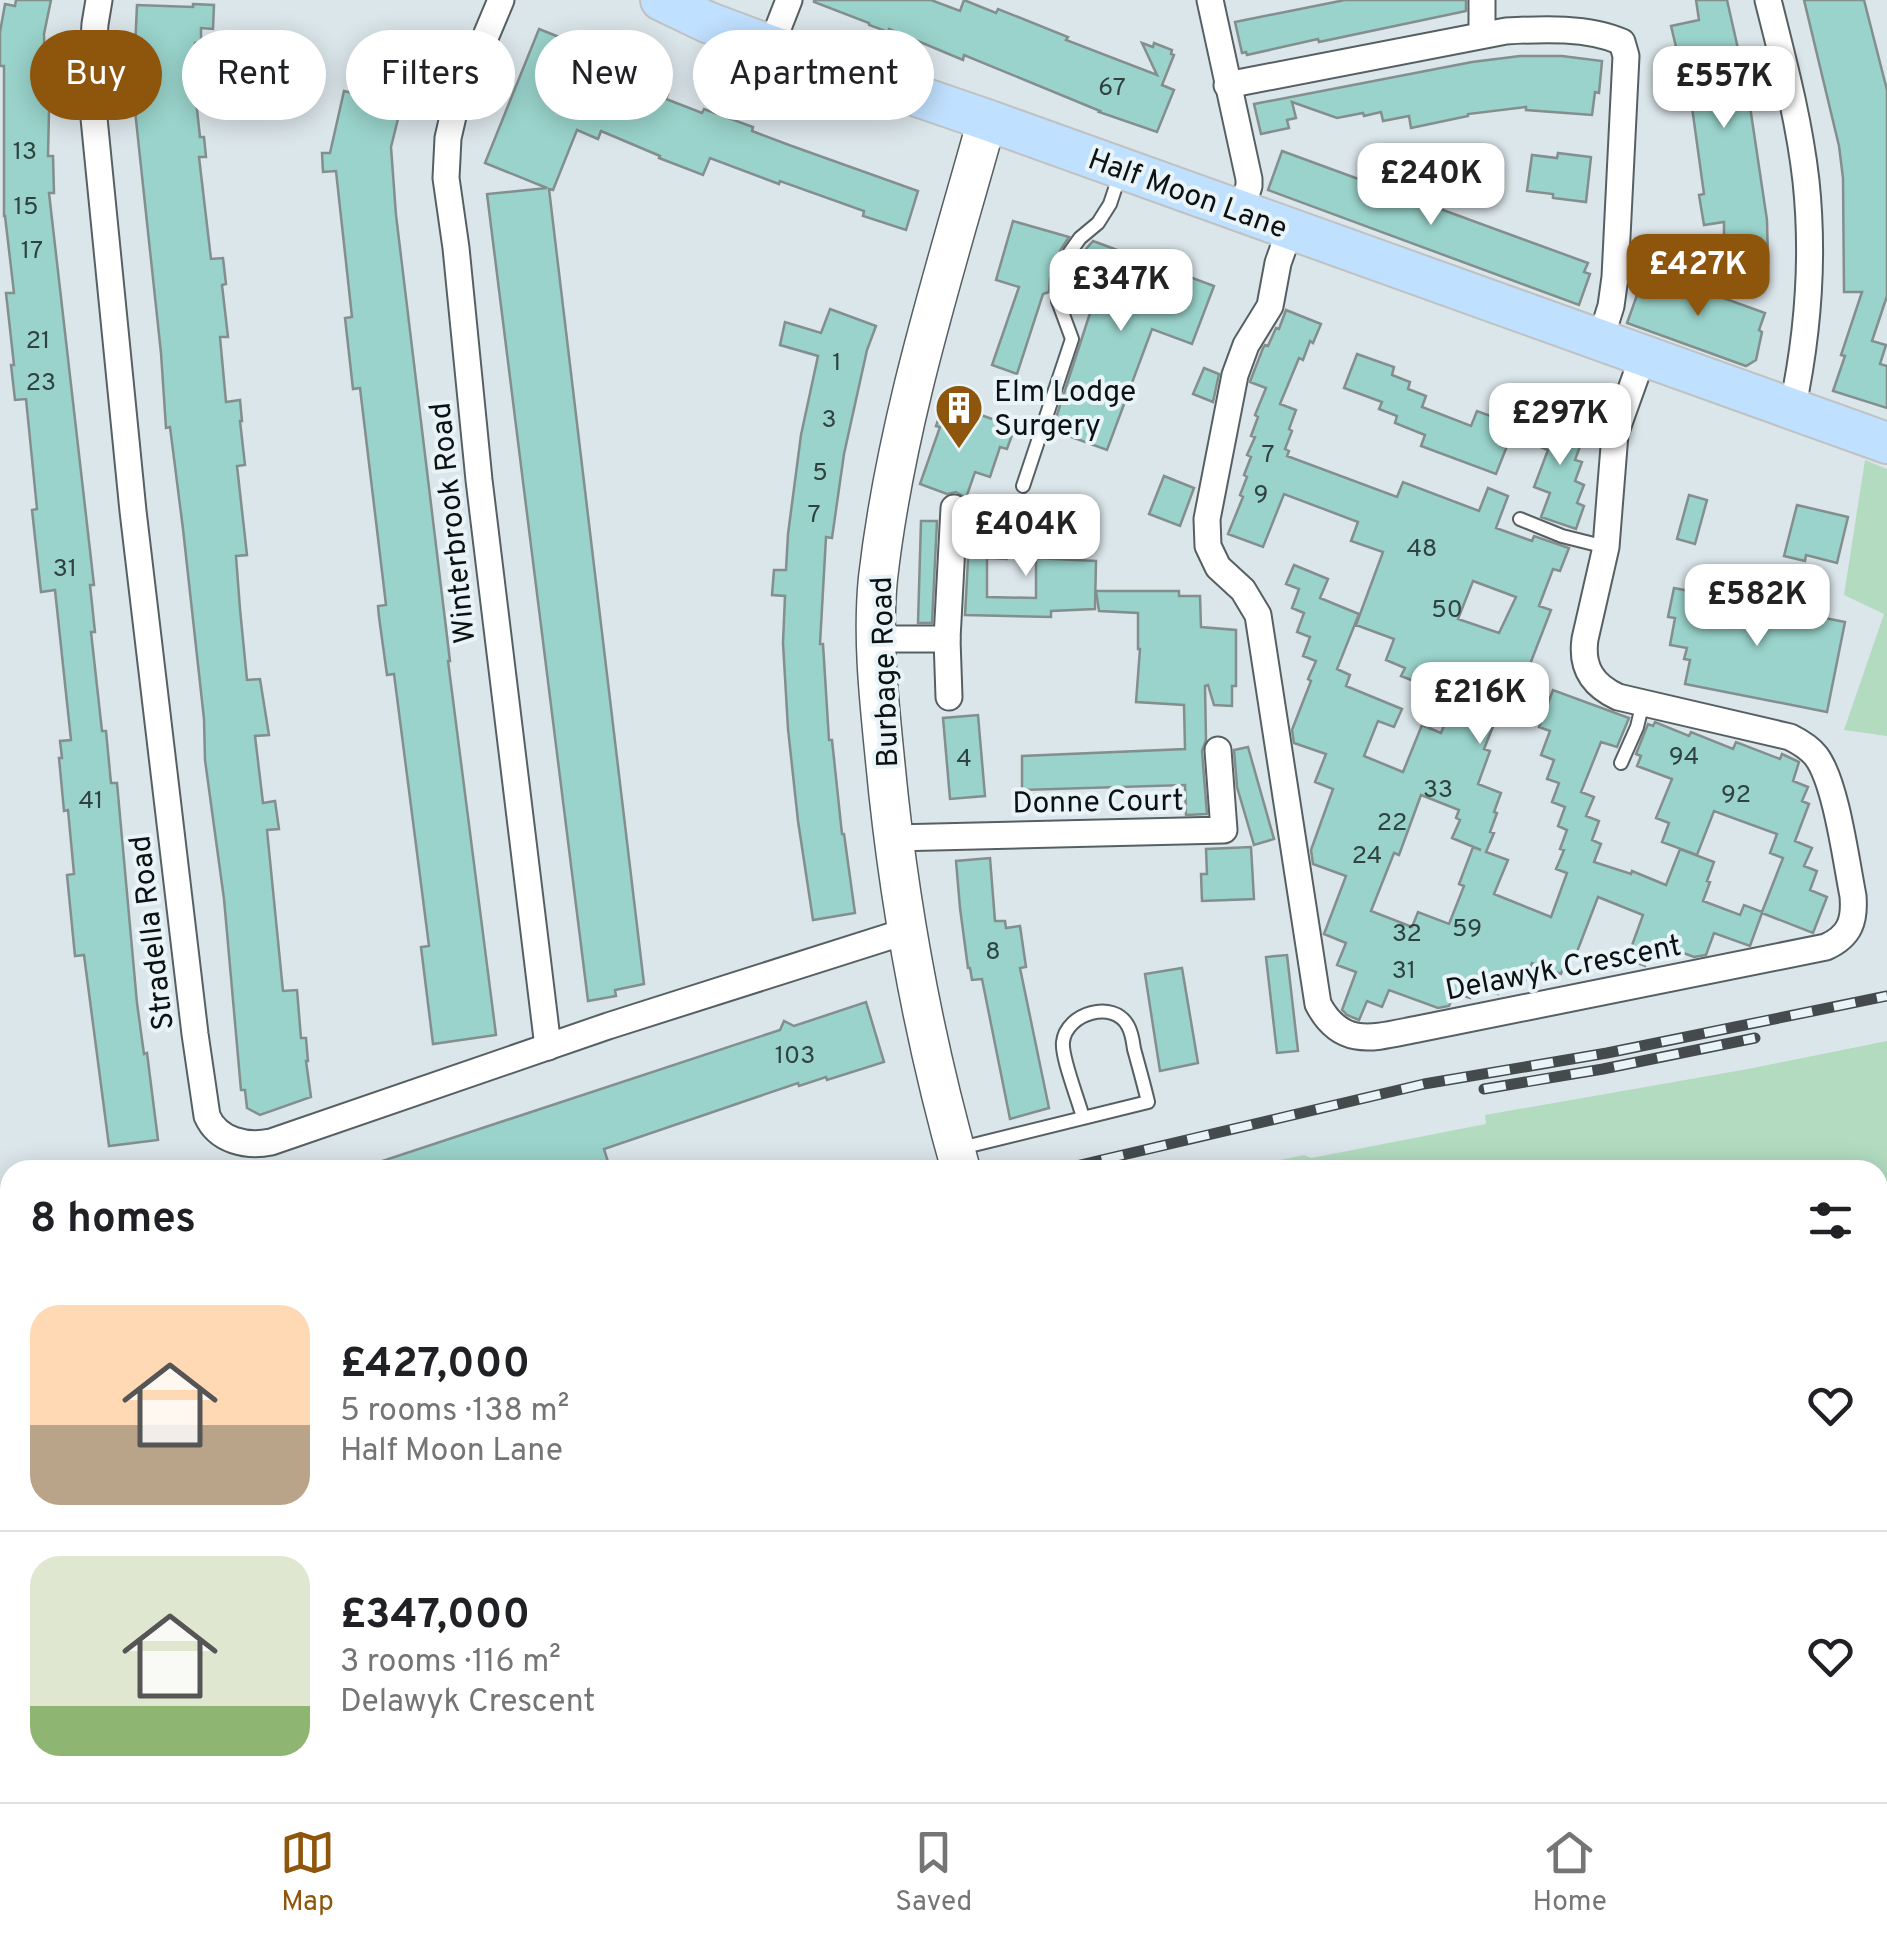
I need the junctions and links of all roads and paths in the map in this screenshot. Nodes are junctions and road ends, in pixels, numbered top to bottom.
1 (98, 0) edge
2 (502, 0) edge
3 (660, 0) edge
4 (789, 0) edge
5 (1210, 0) edge
6 (1482, 0) edge
7 (1768, 0) edge
8 (728, 30) edge
9 (777, 30) edge
10 (1482, 35) junction
11 (1227, 85) junction
12 (934, 102) edge
13 (987, 120) junction
14 (1122, 169) junction
15 (1240, 211) junction
16 (1284, 246) junction
17 (1600, 341) junction
18 (1642, 356) junction
19 (1792, 410) junction
20 (1887, 443) edge
21 (1023, 486) dead end
22 (954, 508) dead end
23 (1520, 519) dead end
24 (1606, 546) junction
25 (876, 639) junction
26 (947, 639) junction
27 (949, 697) dead end
28 (1643, 702) junction
29 (1218, 750) dead end
30 (1622, 763) dead end
31 (893, 838) junction
32 (907, 931) junction
33 (548, 1047) junction
34 (1084, 1118) junction
35 (958, 1160) edge

1 - 33 street, Stradella Road
2 - 33 street, Winterbrook Road
3 - 8 main road, Half Moon Lane
4 - 9 street
5 - 11 street
6 - 10 street
7 - 19 street
10 - 11 street
10 - 17 street
11 - 15 street
12 - 13 main road, Half Moon Lane
13 - 14 main road, Half Moon Lane
13 - 25 street, Burbage Road
14 - 15 main road, Half Moon Lane
14 - 21 lane
15 - 16 main road, Half Moon Lane
16 - 17 main road, Half Moon Lane
16 - 28 street, Delawyk Crescent
17 - 18 main road, Half Moon Lane
18 - 19 main road, Half Moon Lane
18 - 24 street, Delawyk Crescent
19 - 20 main road, Half Moon Lane
22 - 26 street
23 - 24 lane
24 - 28 street, Delawyk Crescent
25 - 26 street
25 - 31 street, Burbage Road
26 - 27 street
28 - 30 lane
29 - 31 street, Donne Court
31 - 32 street, Burbage Road
32 - 33 street, Stradella Road
32 - 35 street, Burbage Road
34 - 34 lane
34 - 35 lane

